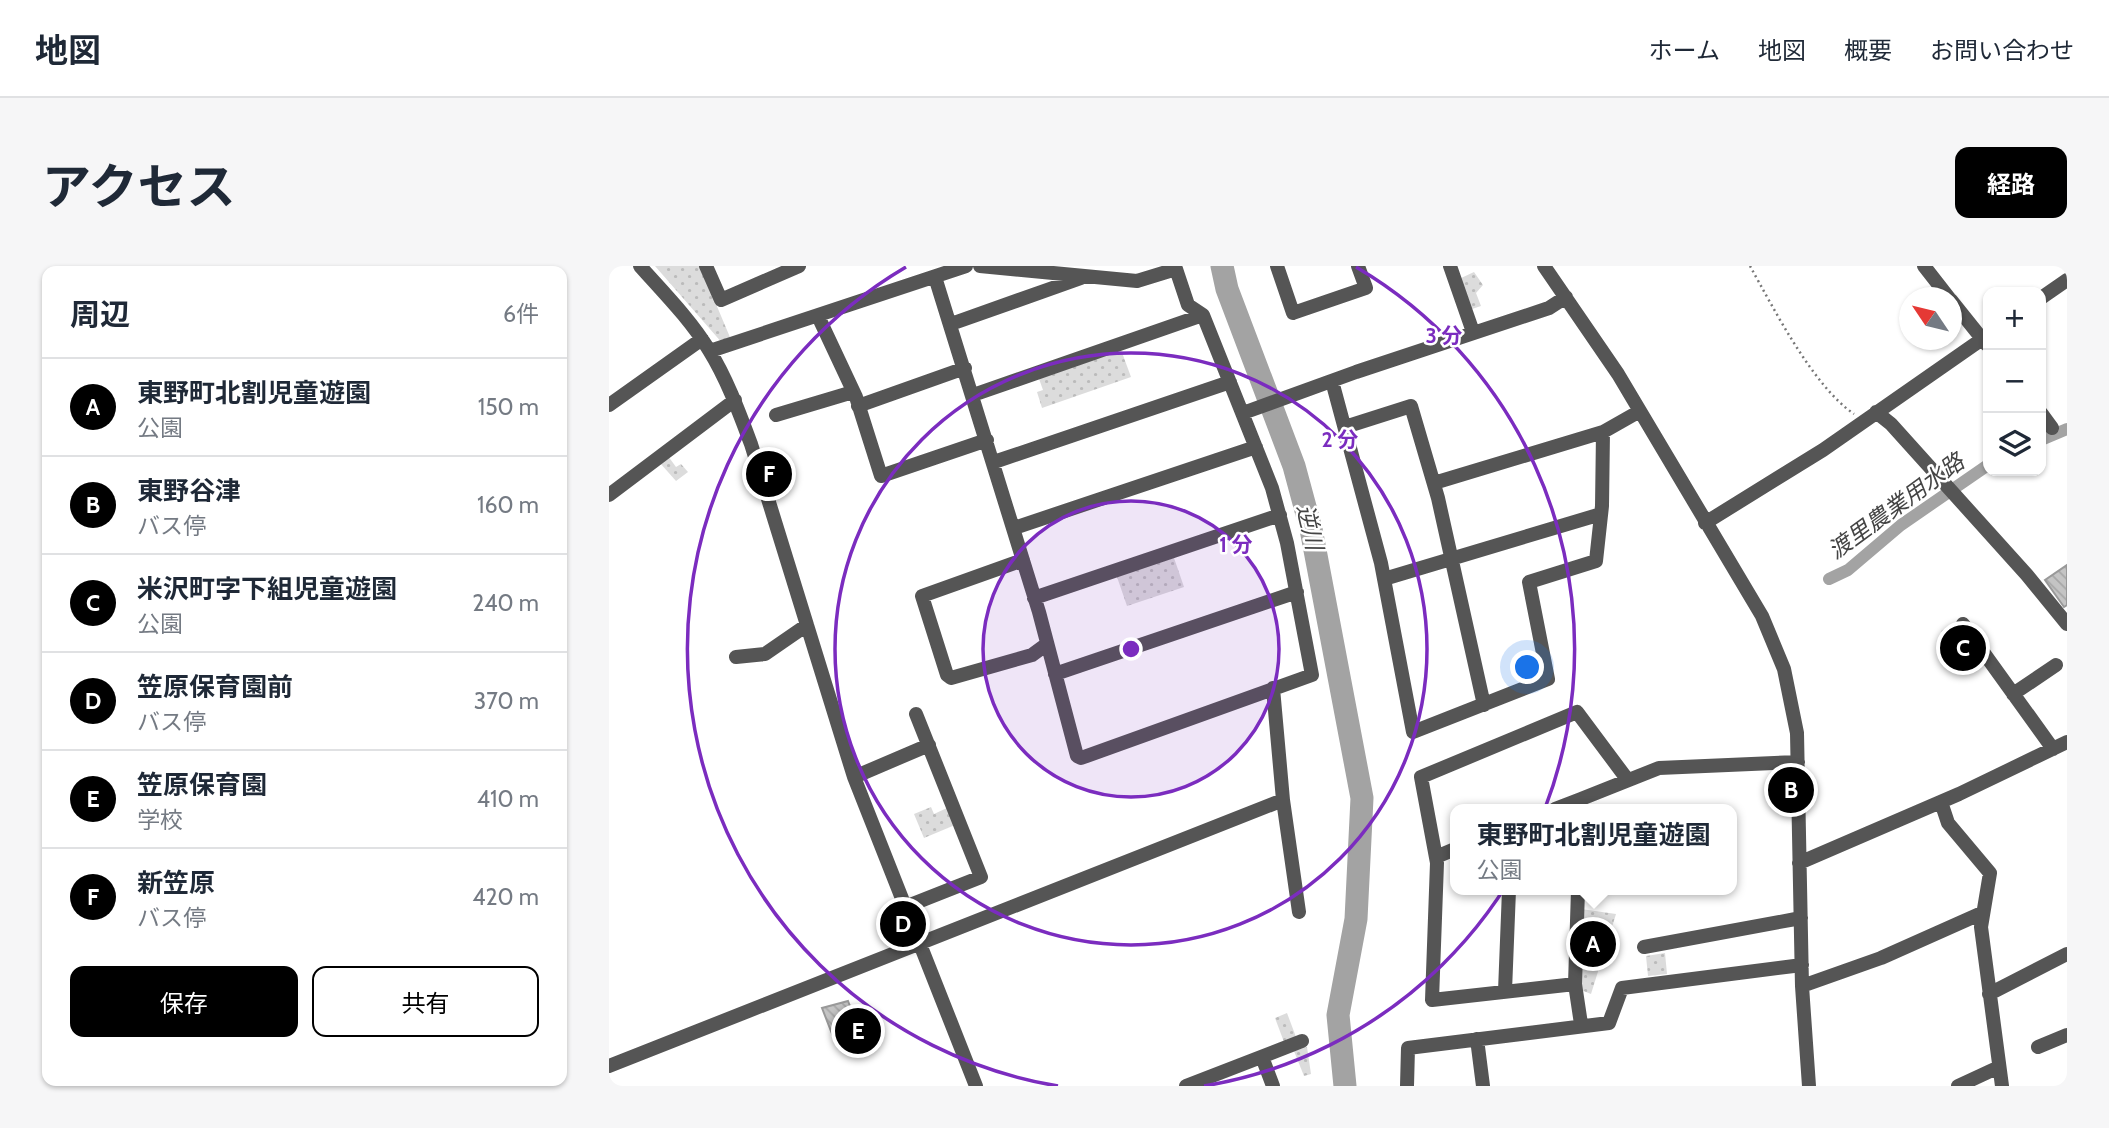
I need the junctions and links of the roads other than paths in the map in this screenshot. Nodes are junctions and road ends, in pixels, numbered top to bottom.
1 (641, 266) edge
2 (706, 266) edge
3 (799, 266) edge
4 (966, 266) edge
5 (979, 266) edge
6 (1277, 266) edge
7 (1358, 266) edge
8 (1450, 266) edge
9 (1544, 266) edge
10 (1924, 266) edge
11 (929, 274) edge
12 (1086, 276) junction
13 (2067, 280) edge
14 (1941, 287) edge
15 (2046, 295) edge
16 (1566, 297) junction
17 (1962, 313) edge
18 (1203, 315) junction
19 (818, 316) junction
20 (951, 324) junction
21 (1473, 332) junction
22 (1983, 337) edge
23 (1983, 342) edge
24 (706, 345) junction
25 (965, 368) junction
26 (1332, 381) junction
27 (1230, 382) junction
28 (974, 395) junction
29 (856, 399) junction
30 (735, 400) junction
31 (609, 405) edge
32 (1248, 411) junction
33 (1640, 411) junction
34 (776, 415) dead end
35 (1870, 416) junction
36 (2046, 420) edge
37 (1345, 427) junction
38 (2052, 428) dead end
39 (1603, 432) junction
40 (987, 440) junction
41 (1256, 447) junction
42 (994, 462) junction
43 (1434, 483) junction
44 (609, 495) edge
45 (1601, 514) junction
46 (1280, 515) junction
47 (1705, 523) junction
48 (1014, 528) junction
49 (1023, 560) junction
50 (1453, 560) junction
51 (1384, 579) junction
52 (1297, 592) junction
53 (1034, 598) junction
54 (1963, 624) dead end
55 (2067, 624) edge
56 (807, 625) junction
57 (1047, 644) junction
58 (736, 657) dead end
59 (2056, 665) dead end
60 (1055, 674) junction
61 (1273, 688) junction
62 (2014, 694) junction
63 (1484, 705) junction
64 (916, 714) dead end
65 (2067, 742) edge
66 (929, 745) junction
67 (2053, 749) junction
68 (1798, 762) junction
69 (853, 777) junction
70 (1627, 779) junction
71 (1283, 800) junction
72 (1941, 802) junction
73 (1581, 804) edge
74 (1450, 851) edge
75 (1436, 857) junction
76 (1799, 863) junction
77 (1509, 895) edge
78 (1578, 895) edge
79 (905, 907) junction
80 (1299, 912) dead end
81 (1983, 913) junction
82 (1801, 918) junction
83 (919, 945) junction
84 (1644, 947) dead end
85 (2067, 954) edge
86 (1802, 965) junction
87 (1575, 984) junction
88 (1803, 986) junction
89 (1505, 991) junction
90 (1989, 993) junction
91 (1581, 1024) junction
92 (2067, 1035) edge
93 (1477, 1039) junction
94 (1302, 1041) dead end
95 (2038, 1047) dead end
96 (1262, 1057) junction
97 (609, 1066) edge
98 (1999, 1067) junction
99 (976, 1086) edge
100 (1186, 1086) edge
101 (1273, 1086) edge
102 (1407, 1086) edge
103 (1483, 1086) edge
104 (1809, 1086) edge
105 (1958, 1086) edge
106 (2002, 1086) edge

1 - 24 street
2 - 3 street
4 - 11 street
5 - 12 street
6 - 7 street
8 - 21 street
9 - 16 street
10 - 14 street
11 - 19 street
11 - 20 street
12 - 18 street
12 - 20 street
13 - 15 street
16 - 21 street
16 - 33 street
17 - 22 street
18 - 27 street
18 - 28 street
19 - 24 street
19 - 29 street
20 - 25 street
21 - 26 street
23 - 35 street
24 - 30 street
24 - 31 street
25 - 28 street
25 - 29 street
26 - 32 street
26 - 37 street
27 - 32 street
27 - 42 street
28 - 40 street
29 - 34 street
29 - 40 street
30 - 44 street
30 - 56 street
32 - 41 street
33 - 39 street
33 - 47 street
35 - 47 street
35 - 55 street
36 - 38 street
37 - 43 street
37 - 51 street
39 - 43 street
39 - 45 street
40 - 42 street
41 - 46 street
41 - 48 street
42 - 48 street
43 - 50 street
45 - 50 street
45 - 63 street
46 - 52 street
46 - 53 street
47 - 68 street
48 - 49 street
49 - 53 street
49 - 57 street
50 - 51 street
50 - 63 street
51 - 63 street
52 - 60 street
52 - 61 street
53 - 57 street
54 - 62 street
56 - 58 street
56 - 69 street
57 - 60 street
59 - 62 street
60 - 61 street
61 - 71 street
62 - 67 street
64 - 66 street
65 - 67 street
66 - 69 street
66 - 79 street
67 - 72 street
68 - 70 street
68 - 76 street
69 - 79 street
70 - 73 street
70 - 75 street
71 - 80 street
71 - 83 street
72 - 76 street
72 - 81 street
74 - 75 street
75 - 89 street
76 - 82 street
77 - 89 street
78 - 87 street
79 - 83 street
81 - 88 street
81 - 90 street
82 - 84 street
82 - 86 street
83 - 97 street
83 - 99 street
85 - 90 street
86 - 88 street
86 - 91 street
87 - 89 street
87 - 91 street
88 - 104 street
90 - 98 street
91 - 93 street
92 - 95 street
93 - 102 street
93 - 103 street
94 - 96 street
96 - 100 street
96 - 101 street
98 - 105 street
98 - 106 street

